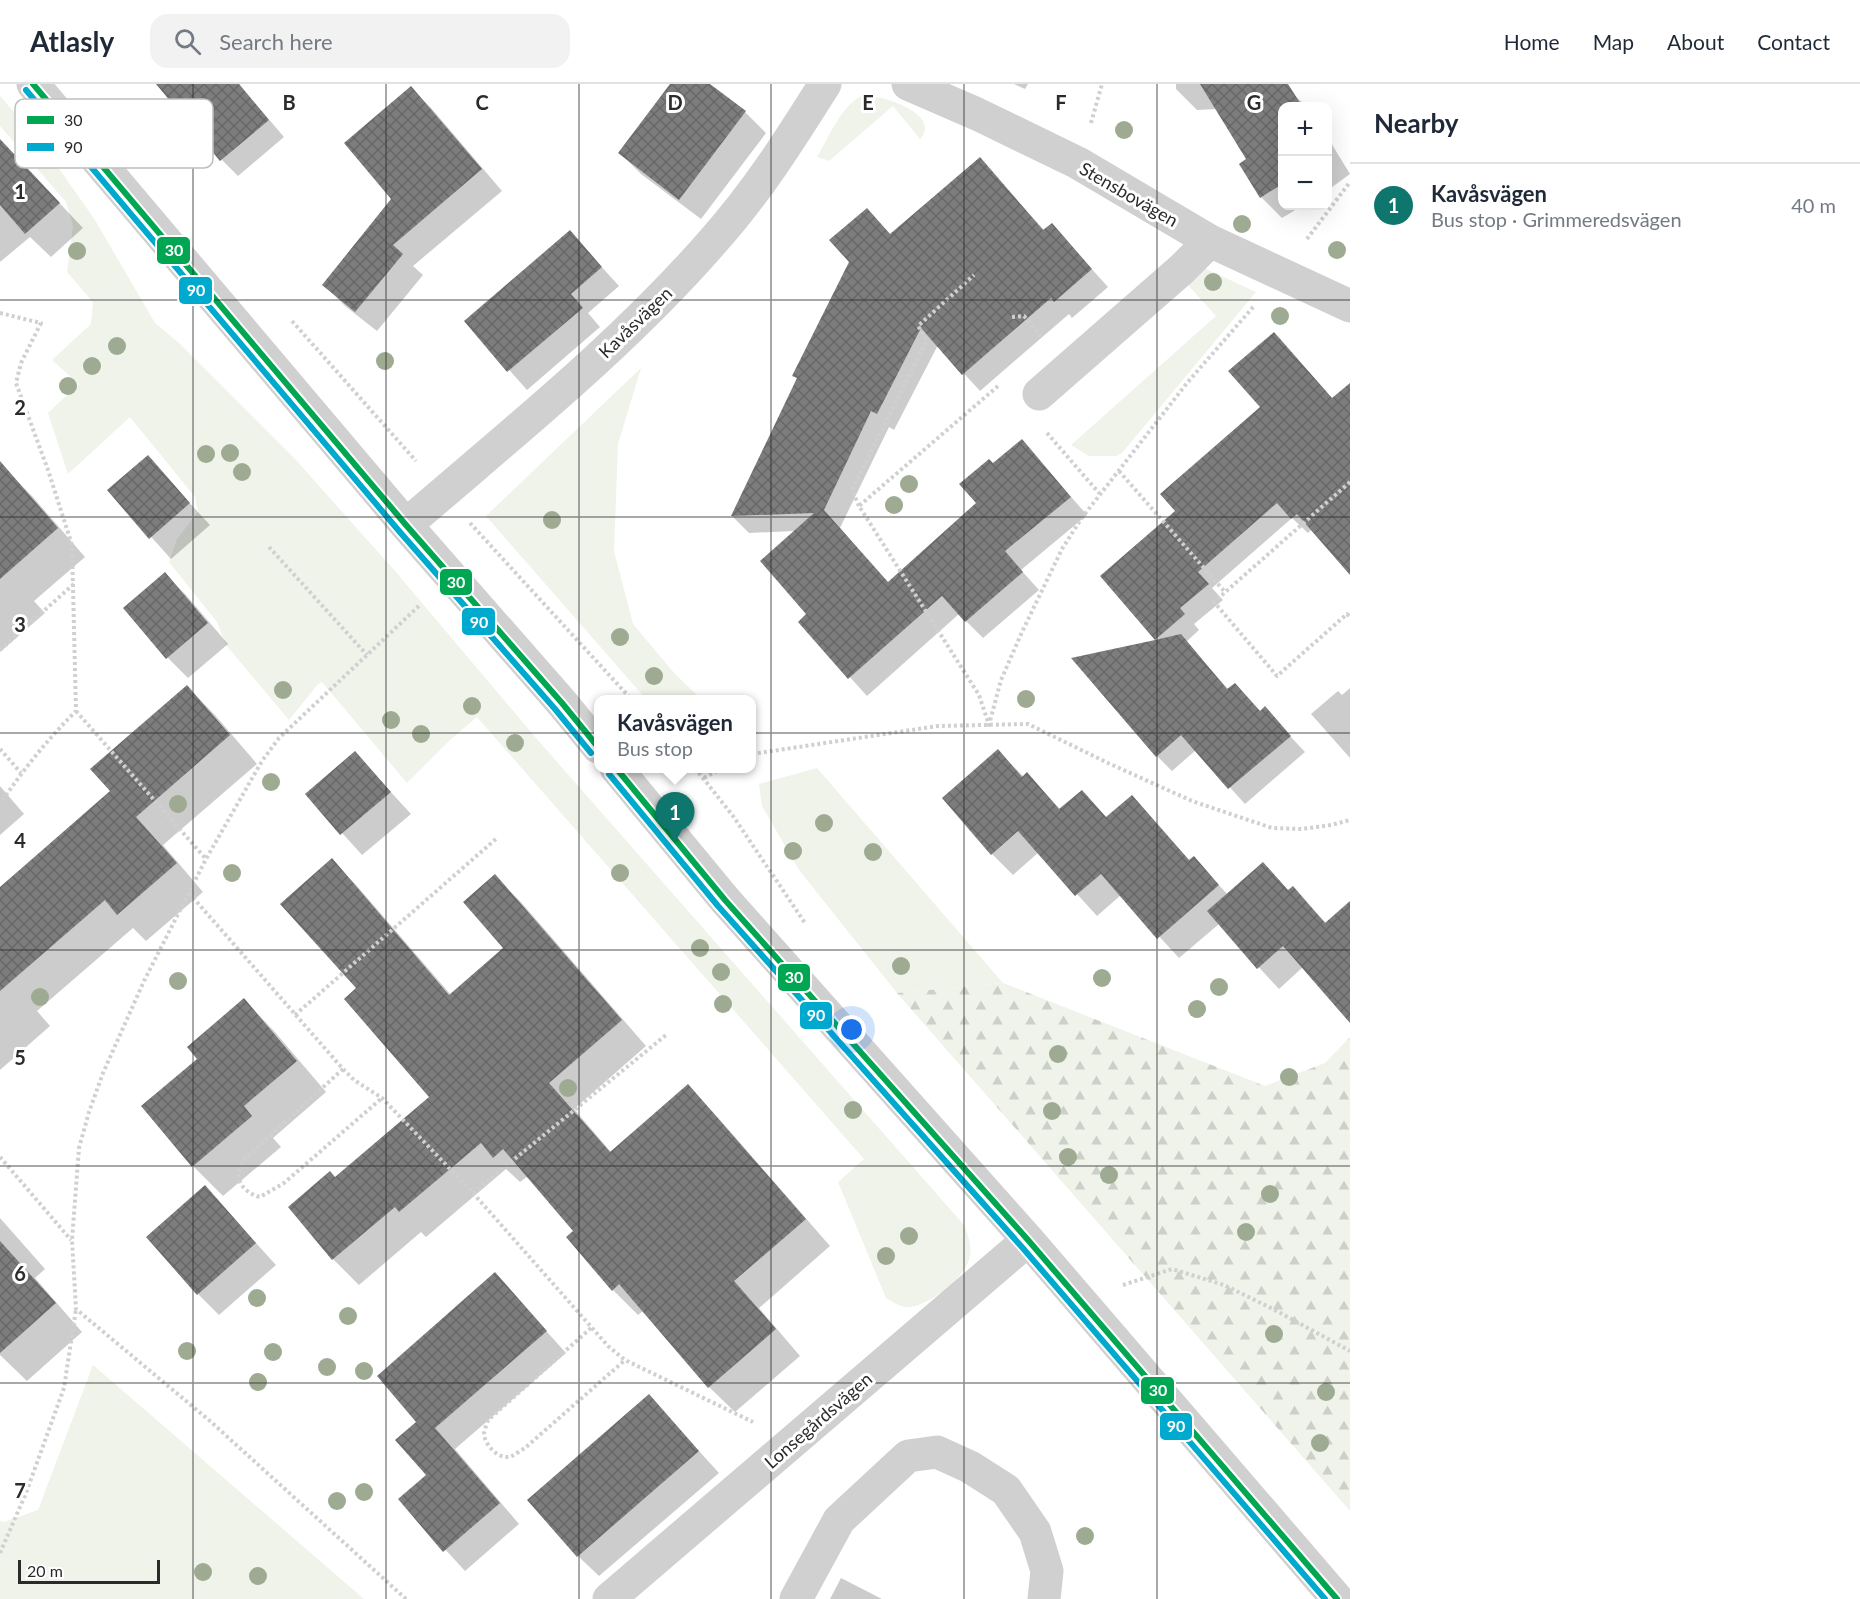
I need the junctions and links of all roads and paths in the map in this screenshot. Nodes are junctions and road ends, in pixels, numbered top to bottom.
1 (33, 84) edge
2 (825, 84) edge
3 (908, 84) edge
4 (46, 99) edge
5 (104, 168) edge
6 (1350, 182) edge
7 (1210, 241) junction
8 (1282, 274) junction
9 (974, 275) dead end
10 (1350, 306) edge
11 (0, 313) edge
12 (1012, 317) dead end
13 (1029, 322) dead end
14 (1003, 382) dead end
15 (1039, 394) dead end
16 (1046, 432) dead end
17 (1119, 471) junction
18 (1350, 482) edge
19 (1100, 494) junction
20 (859, 506) junction
21 (406, 525) junction
22 (475, 528) dead end
23 (487, 543) junction
24 (269, 547) dead end
25 (452, 575) junction
26 (74, 583) junction
27 (1225, 592) junction
28 (1350, 617) edge
29 (0, 650) edge
30 (367, 655) junction
31 (628, 695) edge
32 (76, 711) junction
33 (988, 725) junction
34 (594, 742) edge
35 (0, 749) edge
36 (756, 753) edge
37 (21, 773) junction
38 (620, 773) edge
39 (713, 773) edge
40 (704, 778) dead end
41 (0, 804) edge
42 (1350, 820) edge
43 (497, 838) dead end
44 (206, 859) junction
45 (189, 893) junction
46 (295, 1014) junction
47 (666, 1035) dead end
48 (343, 1069) junction
49 (382, 1098) junction
50 (0, 1157) edge
51 (473, 1193) junction
52 (72, 1240) junction
53 (1028, 1240) junction
54 (1123, 1285) dead end
55 (76, 1308) junction
56 (591, 1328) junction
57 (1350, 1351) edge
58 (625, 1360) junction
59 (792, 1442) junction
60 (0, 1553) edge
61 (406, 1599) edge
62 (609, 1599) edge
63 (796, 1599) edge
64 (1044, 1599) edge
65 (1337, 1599) edge

1 - 4 street
2 - 21 street, Kavåsvägen
3 - 7 street, Stensbovägen
5 - 21 street
6 - 8 path
7 - 8 street, Stensbovägen
7 - 15 street
8 - 10 street, Stensbovägen
8 - 17 path
9 - 20 path
11 - 26 path
12 - 13 path
14 - 20 path
16 - 19 path
17 - 19 path
17 - 27 path
18 - 27 path
19 - 33 path
20 - 33 path
21 - 25 street
22 - 23 path
23 - 25 path
23 - 31 path
24 - 30 path
25 - 30 path
25 - 34 street
26 - 29 path
26 - 32 path
27 - 28 path
30 - 44 path
32 - 37 path
32 - 44 path
33 - 36 path
33 - 42 path
35 - 37 path
37 - 41 path
38 - 53 street
39 - 40 path
43 - 46 path
44 - 45 path
45 - 46 path
45 - 52 path
46 - 48 path
47 - 51 path
48 - 49 path
48 - 49 path
49 - 51 path
50 - 52 path
51 - 56 path
52 - 55 path
53 - 59 street, Lonsegårdsvägen
53 - 65 street
54 - 57 path
55 - 60 path
55 - 61 path
56 - 58 path
56 - 58 path
58 - 59 path
59 - 62 street, Lonsegårdsvägen
63 - 64 street

